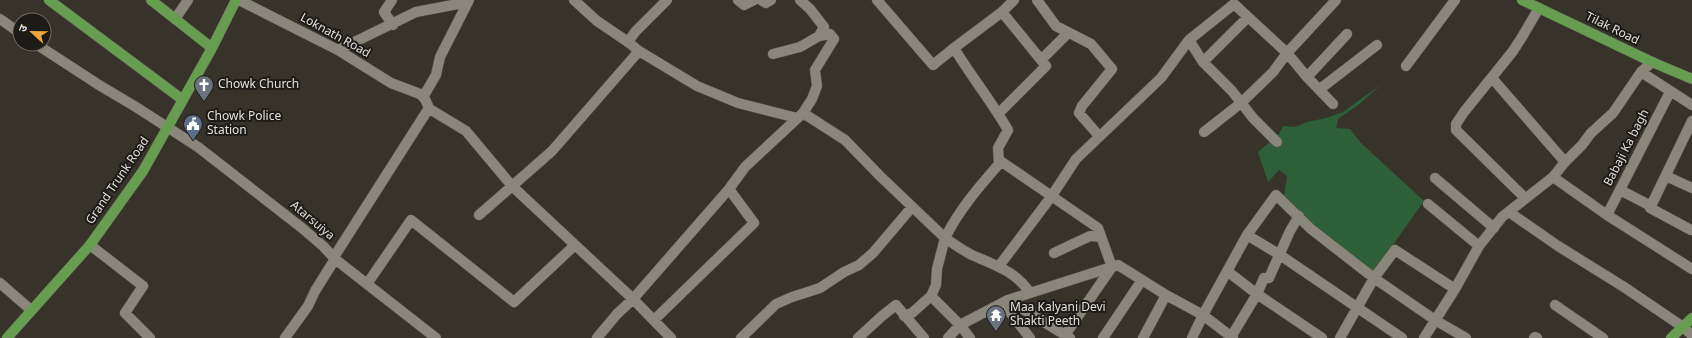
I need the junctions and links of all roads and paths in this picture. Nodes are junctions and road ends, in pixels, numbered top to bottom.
1 (49, 0) edge
2 (151, 0) edge
3 (188, 0) edge
4 (237, 0) edge
5 (392, 0) edge
6 (574, 0) edge
7 (667, 0) edge
8 (738, 0) edge
9 (754, 0) edge
10 (761, 0) edge
11 (771, 0) edge
12 (800, 0) edge
13 (877, 0) edge
14 (1014, 0) edge
15 (1037, 0) edge
16 (1455, 0) edge
17 (1522, 0) edge
18 (469, 1) edge
19 (1331, 2) edge
20 (1539, 8) junction
21 (1002, 12) junction
22 (1247, 18) junction
23 (175, 19) junction
24 (0, 20) edge
25 (393, 25) junction
26 (12, 28) edge
27 (1068, 33) junction
28 (1347, 34) dead end
29 (819, 36) junction
30 (1189, 40) junction
31 (628, 42) junction
32 (1377, 45) dead end
33 (212, 48) junction
34 (954, 48) junction
35 (338, 50) junction
36 (639, 51) junction
37 (48, 52) edge
38 (1287, 53) junction
39 (773, 54) dead end
40 (1041, 60) junction
41 (1203, 62) junction
42 (1652, 62) junction
43 (1406, 66) dead end
44 (1641, 72) junction
45 (1307, 77) junction
46 (1492, 78) junction
47 (1692, 79) edge
48 (1320, 89) junction
49 (1670, 92) junction
50 (421, 96) junction
51 (182, 100) junction
52 (1241, 103) junction
53 (1333, 104) dead end
54 (1692, 105) edge
55 (428, 108) junction
56 (998, 114) junction
57 (800, 116) junction
58 (1692, 120) edge
59 (168, 128) junction
60 (1204, 132) dead end
61 (1099, 136) junction
62 (1277, 142) dead end
63 (999, 160) junction
64 (1565, 162) junction
65 (1666, 176) junction
66 (1552, 177) junction
67 (1435, 178) dead end
68 (1691, 185) edge
69 (512, 186) junction
70 (729, 189) junction
71 (1620, 190) junction
72 (1051, 197) junction
73 (1525, 198) junction
74 (1428, 204) dead end
75 (1651, 206) junction
76 (912, 207) junction
77 (1510, 212) junction
78 (479, 215) dead end
79 (1607, 215) junction
80 (1299, 216) junction
81 (1494, 228) junction
82 (1691, 230) edge
83 (1247, 234) junction
84 (1101, 236) junction
85 (945, 238) junction
86 (90, 245) junction
87 (575, 245) junction
88 (1479, 246) junction
89 (1054, 253) dead end
90 (1280, 255) junction
91 (334, 258) junction
92 (999, 266) junction
93 (1112, 267) junction
94 (1692, 269) edge
95 (1227, 271) junction
96 (1374, 278) junction
97 (1142, 280) junction
98 (0, 283) edge
99 (368, 284) junction
100 (1455, 289) junction
101 (1030, 293) junction
102 (1257, 294) junction
103 (1166, 295) junction
104 (931, 296) junction
105 (633, 299) junction
106 (1008, 300) junction
107 (1555, 305) dead end
108 (1357, 309) junction
109 (31, 310) junction
110 (1203, 315) junction
111 (904, 316) junction
112 (1692, 318) edge
113 (654, 320) junction
114 (1435, 320) junction
115 (960, 326) junction
116 (1683, 327) junction
117 (1692, 335) edge
118 (1068, 337) edge
119 (1232, 337) edge
120 (7, 338) edge
121 (150, 338) edge
122 (285, 338) edge
123 (436, 338) edge
124 (597, 338) edge
125 (671, 338) edge
126 (741, 338) edge
127 (858, 338) edge
128 (924, 338) edge
129 (948, 338) edge
130 (970, 338) edge
131 (1030, 338) edge
132 (1103, 338) edge
133 (1143, 338) edge
134 (1192, 338) edge
135 (1322, 338) edge
136 (1340, 338) edge
137 (1402, 338) edge
138 (1424, 338) edge
139 (1466, 338) edge
140 (1603, 338) edge
141 (1671, 338) edge

1 - 51 main road
2 - 23 main road
3 - 23 street
4 - 33 main road, Grand Trunk Road
4 - 35 street, Loknath Road
5 - 25 street
6 - 31 street
7 - 31 street
8 - 9 street
10 - 11 street
12 - 29 street
13 - 34 street
14 - 21 street
15 - 27 street
16 - 43 street
17 - 20 main road, Tilak Road
18 - 25 street
18 - 50 street
19 - 38 street
20 - 42 main road, Tilak Road
20 - 46 street
21 - 34 street
21 - 40 street
22 - 30 street
22 - 38 street
22 - 41 street
23 - 33 main road
24 - 26 street
25 - 35 street
27 - 40 street
27 - 61 street
28 - 45 street
29 - 39 street
29 - 57 street
30 - 41 street
30 - 61 street
31 - 36 street
32 - 48 street
33 - 51 main road, Grand Trunk Road
34 - 56 street
35 - 50 street, Loknath Road
36 - 57 street
36 - 69 street
37 - 59 street, Atarsuiya
38 - 45 street
38 - 52 street
40 - 56 street
41 - 52 street
42 - 44 street
42 - 47 main road, Tilak Road
44 - 49 street
44 - 64 street
45 - 48 street
46 - 64 street
46 - 73 street
48 - 53 street
49 - 54 street
49 - 71 street, Babaji Ka bagh
50 - 55 street
51 - 59 main road, Grand Trunk Road
52 - 60 street
52 - 62 street
55 - 69 street
55 - 91 street
56 - 63 street
57 - 70 street
57 - 76 street
58 - 65 street
59 - 86 main road, Grand Trunk Road
59 - 91 street, Atarsuiya
61 - 72 street
63 - 72 street
63 - 85 street
64 - 66 street
65 - 68 street
65 - 75 street
66 - 73 street
66 - 79 street
67 - 81 street
69 - 78 street
69 - 87 street
70 - 105 street
70 - 113 street
71 - 75 street
71 - 79 street, Babaji Ka bagh
72 - 84 street
72 - 92 street
73 - 77 street
74 - 88 street
75 - 82 street
76 - 85 street
76 - 126 street
77 - 81 street
77 - 116 street
79 - 94 street
80 - 83 street
80 - 90 street
80 - 96 street
81 - 88 street
83 - 90 street
83 - 95 street
84 - 89 street
84 - 93 street
85 - 92 street
85 - 104 street
86 - 109 main road, Grand Trunk Road
86 - 121 street
87 - 99 street
87 - 105 street
88 - 100 street
90 - 102 street
90 - 108 street
91 - 99 street, Atarsuiya
91 - 122 street
92 - 101 street
93 - 97 street
93 - 101 street
93 - 118 street
95 - 102 street
95 - 110 street
96 - 100 street
96 - 108 street
96 - 114 street
97 - 103 street
97 - 132 street
98 - 109 street
99 - 123 street, Atarsuiya
100 - 114 street
101 - 106 street
102 - 119 street
102 - 135 street
103 - 110 street
103 - 133 street
104 - 111 street
104 - 115 street
105 - 113 street
105 - 124 street
106 - 115 street
106 - 118 street
106 - 131 street
107 - 140 street
108 - 136 street
108 - 137 street
109 - 120 main road, Grand Trunk Road
110 - 119 street
110 - 134 street
111 - 127 street
111 - 128 street
112 - 116 main road
113 - 125 street
114 - 138 street
114 - 139 street
115 - 129 street
115 - 130 street
116 - 117 street
116 - 141 main road

